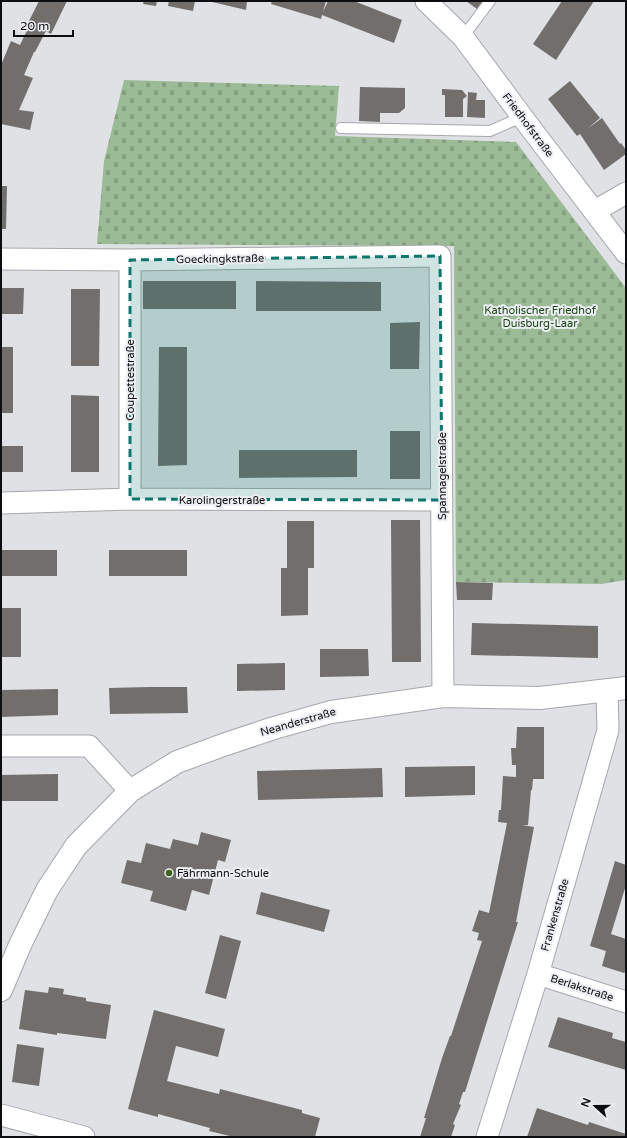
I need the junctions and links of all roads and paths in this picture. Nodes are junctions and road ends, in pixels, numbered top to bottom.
1 (426, 1) edge
2 (490, 1) edge
3 (463, 37) junction
4 (522, 117) junction
5 (342, 128) dead end
6 (626, 193) edge
7 (595, 211) junction
8 (626, 253) edge
9 (440, 256) joint
10 (1, 259) edge
11 (130, 260) junction
12 (130, 500) junction
13 (442, 500) junction
14 (1, 502) edge
15 (616, 689) edge
16 (443, 696) junction
17 (1, 746) edge
18 (130, 791) junction
19 (538, 974) junction
20 (1, 990) edge
21 (626, 1002) edge
22 (1, 1114) edge
23 (84, 1137) edge
24 (488, 1137) edge

1 - 3 street, Friedhofstraße
2 - 3 lane
3 - 4 street, Friedhofstraße
4 - 5 lane
4 - 7 street, Friedhofstraße
6 - 7 street
7 - 8 street, Friedhofstraße
9 - 11 street, Goeckingkstraße
9 - 13 street, Spannagelstraße
10 - 11 street, Goeckingkstraße
11 - 12 street, Coupettestraße
12 - 13 street, Karolingerstraße
12 - 14 street, Karolingerstraße
13 - 16 street, Spannagelstraße
15 - 16 street, Neanderstraße
15 - 19 street, Frankenstraße
16 - 18 street, Neanderstraße
17 - 18 street
18 - 20 street, Neanderstraße
19 - 21 street, Berlakstraße
19 - 24 street, Frankenstraße
22 - 23 street

